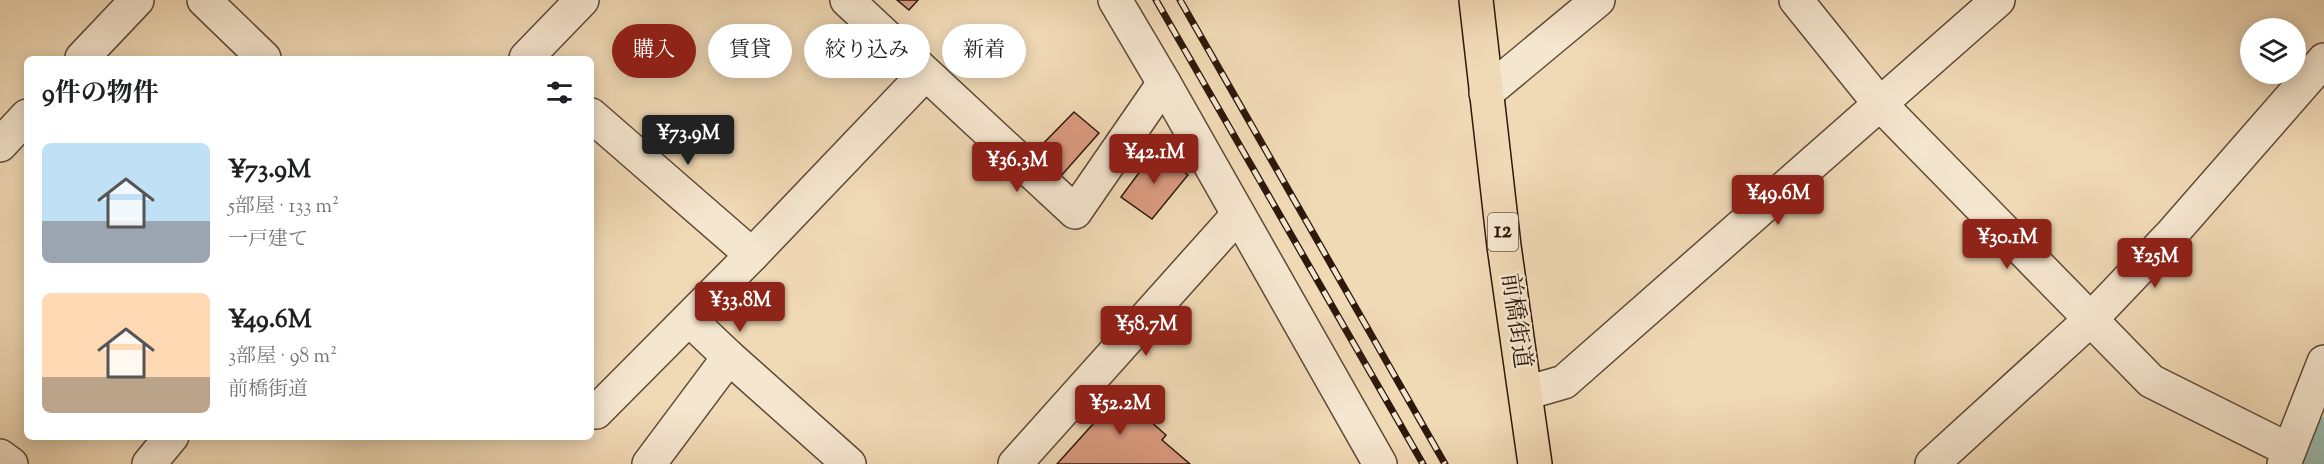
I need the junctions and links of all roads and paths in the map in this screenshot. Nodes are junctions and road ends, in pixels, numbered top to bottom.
1 (137, 0) edge
2 (204, 0) edge
3 (582, 0) edge
4 (847, 0) edge
5 (1115, 0) edge
6 (1476, 0) edge
7 (1598, 0) edge
8 (1796, 0) edge
9 (1998, 0) edge
10 (872, 24) edge
11 (84, 56) edge
12 (262, 56) edge
13 (528, 56) edge
14 (2324, 60) edge
15 (921, 78) edge
16 (929, 78) edge
17 (1164, 83) junction
18 (1486, 93) junction
19 (1879, 103) junction
20 (594, 118) edge
21 (24, 119) edge
22 (0, 145) edge
23 (1238, 215) junction
24 (752, 255) junction
25 (689, 319) junction
26 (2091, 319) junction
27 (729, 357) junction
28 (2324, 362) edge
29 (1526, 393) junction
30 (594, 410) edge
31 (169, 440) edge
32 (0, 456) edge
33 (2287, 457) edge
34 (11, 464) edge
35 (149, 464) edge
36 (650, 464) edge
37 (849, 464) edge
38 (1016, 464) edge
39 (1380, 464) edge
40 (1535, 464) edge
41 (1932, 464) edge

1 - 11 street
2 - 12 street
3 - 13 street
4 - 10 street
5 - 17 street
6 - 18 main road, 前橋街道 / 12
7 - 18 street
8 - 19 street
9 - 19 street
14 - 26 street
15 - 24 street
16 - 17 street
17 - 23 street
18 - 29 main road, 前橋街道 / 12
19 - 26 street
19 - 29 street
20 - 24 street
21 - 22 street
23 - 38 street
23 - 39 street
24 - 25 street
25 - 27 street
25 - 30 street
26 - 33 street
26 - 41 street
27 - 36 street
27 - 37 street
28 - 33 street
29 - 40 main road, 前橋街道 / 12
31 - 35 street
32 - 34 street

